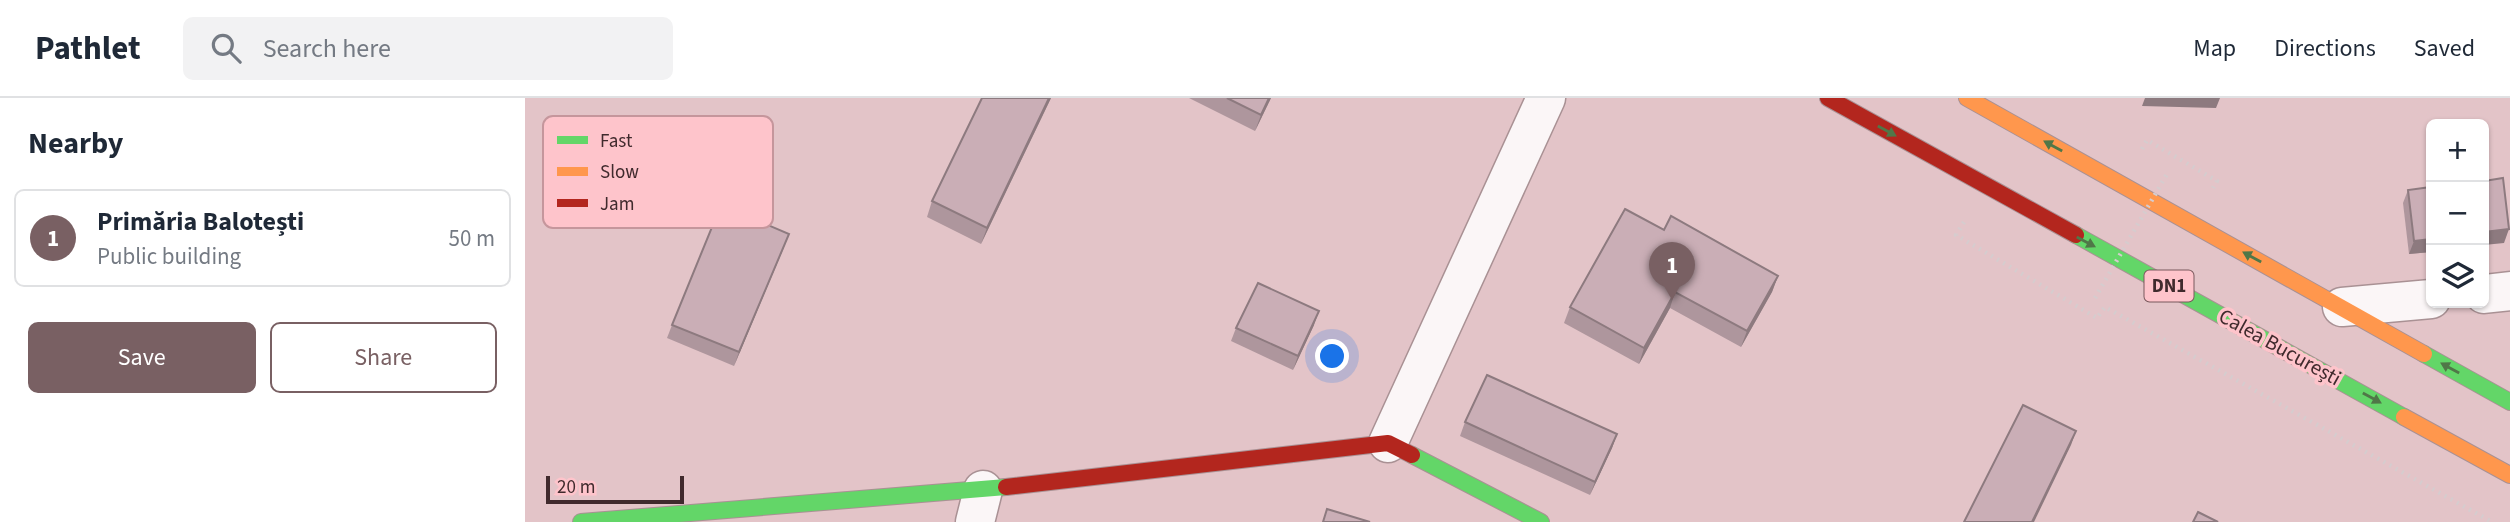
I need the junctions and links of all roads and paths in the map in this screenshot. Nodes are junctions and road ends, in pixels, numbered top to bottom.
1 (1546, 98) edge
2 (1828, 98) edge
3 (1967, 98) edge
4 (2167, 174) dead end
5 (1965, 222) dead end
6 (2510, 291) edge
7 (2489, 293) edge
8 (2095, 298) dead end
9 (2426, 299) edge
10 (2342, 307) junction
11 (2510, 402) edge
12 (1388, 443) junction
13 (2510, 475) edge
14 (979, 506) edge
15 (590, 522) edge
16 (1541, 522) edge
17 (2492, 522) edge

1 - 12 street
2 -> 13 main road, Calea București / DN1
10 -> 3 main road
4 - 8 path, bridge
5 - 17 path
6 - 7 street
9 - 10 street
11 -> 10 main road
12 - 14 main road
12 - 16 main road
14 - 15 main road

